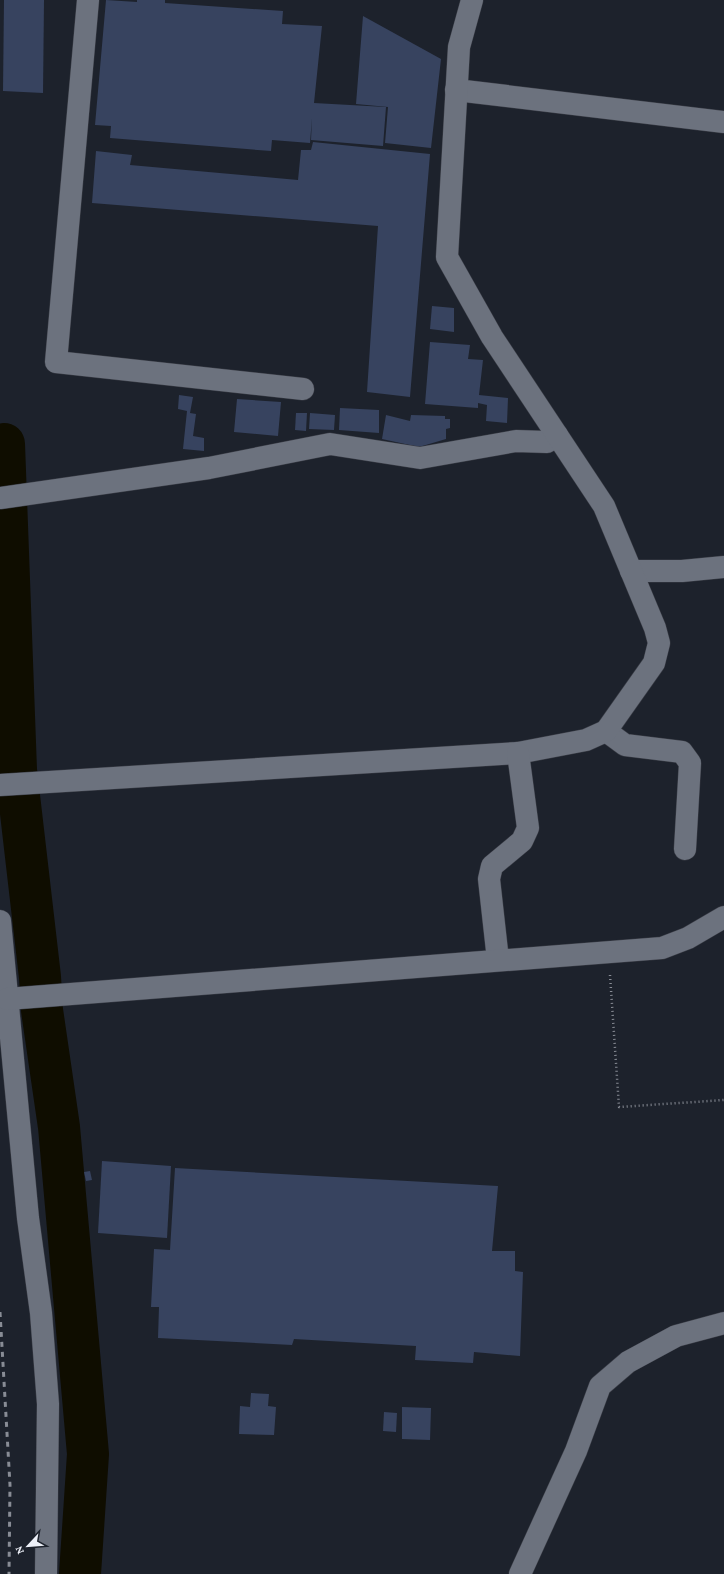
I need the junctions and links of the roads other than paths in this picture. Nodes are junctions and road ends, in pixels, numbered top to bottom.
1 (88, 0) edge
2 (472, 0) edge
3 (456, 90) junction
4 (724, 122) edge
5 (303, 388) dead end
6 (557, 435) junction
7 (0, 498) edge
8 (724, 568) edge
9 (631, 571) junction
10 (606, 731) junction
11 (518, 753) junction
12 (0, 785) edge
13 (685, 849) dead end
14 (724, 917) edge
15 (0, 921) edge
16 (498, 960) junction
17 (7, 999) junction
18 (724, 1323) edge
19 (46, 1574) edge
20 (520, 1574) edge

1 - 5 street
2 - 3 street
3 - 4 street
3 - 6 street
6 - 7 street
6 - 9 street
8 - 9 street
9 - 10 street
10 - 11 street
10 - 13 street
11 - 12 street
11 - 16 street
14 - 16 street
15 - 17 street
16 - 17 street
17 - 19 street
18 - 20 street

